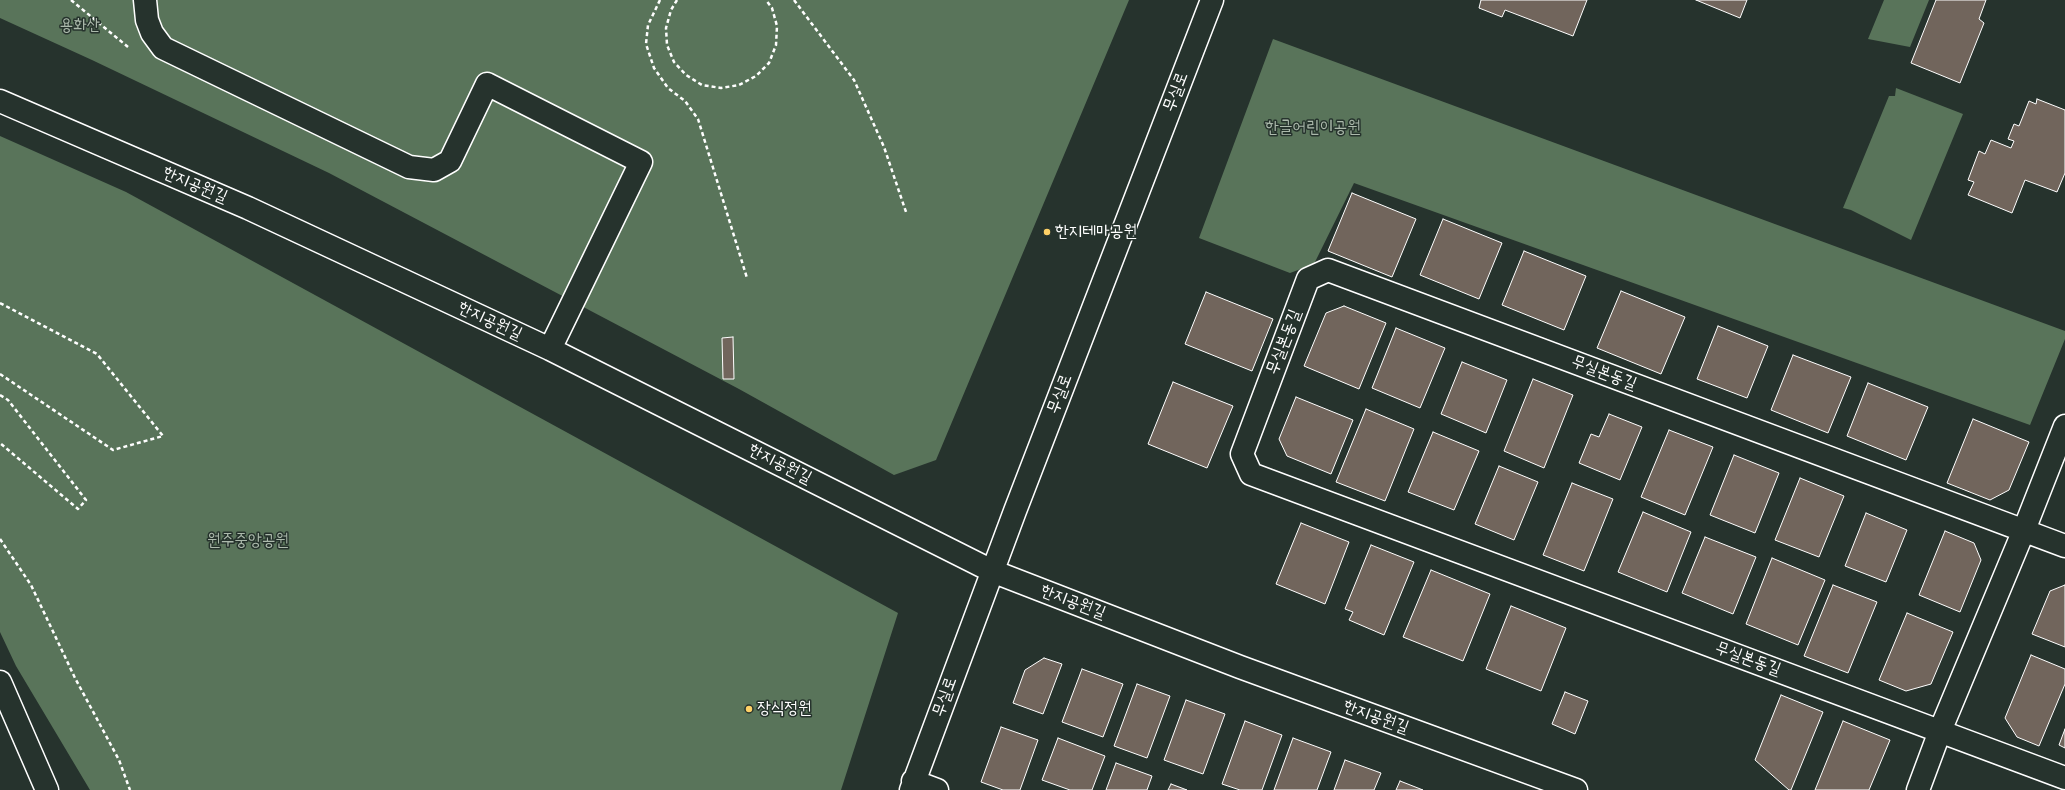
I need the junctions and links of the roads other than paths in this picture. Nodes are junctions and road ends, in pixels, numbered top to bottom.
1 (145, 0) edge
2 (1212, 0) edge
3 (0, 101) edge
4 (550, 349) junction
5 (2065, 426) edge
6 (2024, 530) junction
7 (2065, 546) edge
8 (992, 571) junction
9 (0, 682) edge
10 (1940, 731) junction
11 (2065, 778) edge
12 (1523, 782) edge
13 (912, 786) edge
14 (47, 790) edge
15 (937, 790) edge
16 (1576, 790) edge
17 (1918, 790) edge

1 - 4 street
2 - 8 street, 무실로
3 - 4 street, 한지공원길
4 - 8 street, 한지공원길
5 - 6 street
6 - 7 street, 무실본동길
6 - 10 street
6 - 10 street, 무실본동길
8 - 12 street, 한지공원길
8 - 13 street, 무실로
9 - 14 street
10 - 11 street, 무실본동길
10 - 17 street
12 - 16 street, 한지공원길
13 - 15 street

